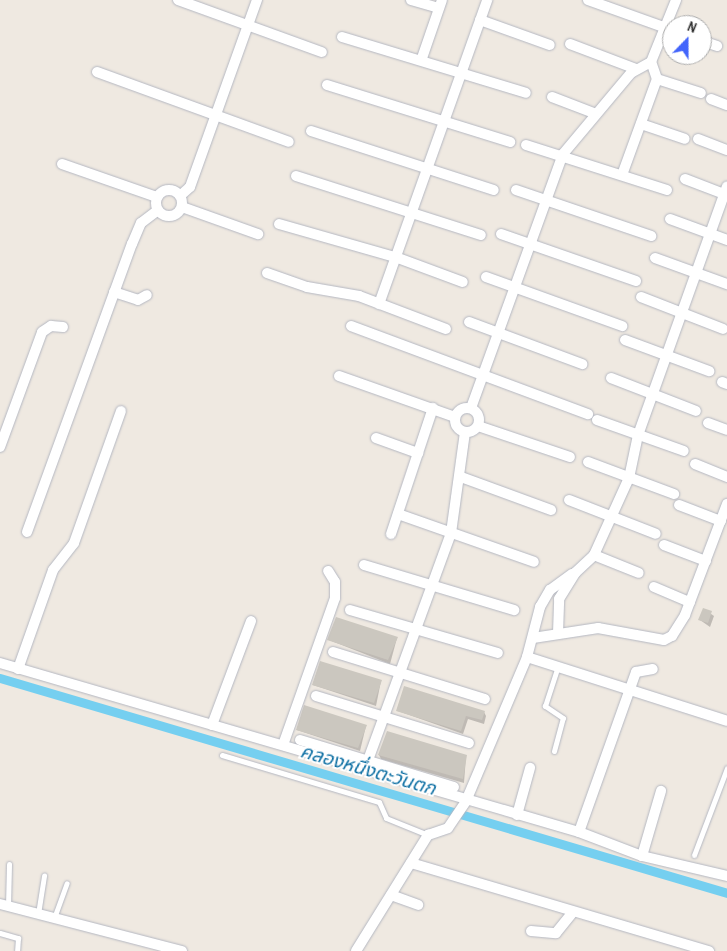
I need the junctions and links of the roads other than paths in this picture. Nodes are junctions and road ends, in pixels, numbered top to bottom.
1 (178, 0) edge
2 (257, 0) edge
3 (410, 0) edge
4 (487, 0) edge
5 (588, 0) edge
6 (676, 0) edge
7 (440, 4) edge
8 (672, 15) edge
9 (480, 20) junction
10 (248, 26) junction
11 (662, 27) edge
12 (342, 37) dead end
13 (662, 41) edge
14 (570, 44) dead end
15 (712, 44) edge
16 (550, 45) dead end
17 (717, 46) dead end
18 (322, 52) dead end
19 (422, 58) junction
20 (651, 62) junction
21 (636, 69) junction
22 (97, 72) dead end
23 (463, 72) junction
24 (657, 79) junction
25 (327, 85) dead end
26 (701, 92) dead end
27 (526, 93) dead end
28 (552, 97) dead end
29 (711, 99) dead end
30 (727, 105) edge
31 (594, 113) junction
32 (216, 116) junction
33 (446, 120) junction
34 (641, 124) junction
35 (311, 131) dead end
36 (685, 139) dead end
37 (698, 139) dead end
38 (288, 142) dead end
39 (510, 142) dead end
40 (526, 144) dead end
41 (727, 150) edge
42 (562, 154) junction
43 (62, 164) dead end
44 (430, 167) junction
45 (622, 175) junction
46 (296, 176) dead end
47 (685, 180) dead end
48 (494, 190) dead end
49 (516, 190) dead end
50 (667, 190) dead end
51 (726, 191) edge
52 (181, 195) junction
53 (157, 197) junction
54 (546, 200) junction
55 (182, 206) junction
56 (158, 210) junction
57 (414, 212) junction
58 (670, 219) dead end
59 (279, 224) dead end
60 (258, 234) dead end
61 (501, 234) dead end
62 (710, 234) junction
63 (481, 235) dead end
64 (651, 236) dead end
65 (727, 240) edge
66 (530, 244) junction
67 (398, 258) junction
68 (655, 258) dead end
69 (267, 273) dead end
70 (696, 273) junction
71 (486, 277) dead end
72 (636, 281) dead end
73 (463, 282) dead end
74 (727, 284) edge
75 (514, 288) junction
76 (114, 292) junction
77 (147, 296) dead end
78 (641, 297) dead end
79 (379, 304) junction
80 (682, 313) junction
81 (469, 322) dead end
82 (350, 326) dead end
83 (622, 326) dead end
84 (63, 327) dead end
85 (446, 329) dead end
86 (723, 329) dead end
87 (499, 332) junction
88 (625, 340) dead end
89 (666, 355) junction
90 (582, 364) dead end
91 (709, 371) dead end
92 (339, 376) dead end
93 (483, 376) junction
94 (611, 378) dead end
95 (652, 394) junction
96 (433, 408) junction
97 (472, 408) junction
98 (121, 411) dead end
99 (696, 411) dead end
100 (588, 414) dead end
101 (455, 417) junction
102 (597, 420) dead end
103 (708, 423) dead end
104 (478, 426) junction
105 (727, 430) edge
106 (465, 432) junction
107 (638, 435) junction
108 (376, 438) dead end
109 (0, 447) edge
110 (684, 451) dead end
111 (418, 453) junction
112 (570, 457) dead end
113 (588, 462) dead end
114 (695, 464) dead end
115 (461, 477) junction
116 (727, 477) edge
117 (629, 478) junction
118 (674, 494) dead end
119 (569, 500) dead end
120 (727, 504) edge
121 (680, 505) dead end
122 (552, 510) dead end
123 (398, 514) junction
124 (612, 517) junction
125 (721, 521) junction
126 (27, 532) dead end
127 (451, 533) junction
128 (392, 534) dead end
129 (656, 534) dead end
130 (664, 545) dead end
131 (594, 555) junction
132 (706, 561) junction
133 (534, 562) dead end
134 (364, 565) dead end
135 (328, 571) dead end
136 (575, 573) junction
137 (640, 573) dead end
138 (432, 584) junction
139 (654, 588) dead end
140 (690, 602) junction
141 (350, 610) dead end
142 (514, 610) dead end
143 (251, 621) dead end
144 (416, 629) junction
145 (558, 632) junction
146 (534, 638) junction
147 (333, 652) dead end
148 (498, 654) dead end
149 (527, 657) junction
150 (0, 663) edge
151 (558, 666) junction
152 (18, 668) junction
153 (653, 669) dead end
154 (399, 672) junction
155 (630, 689) junction
156 (316, 696) dead end
157 (485, 699) dead end
158 (384, 717) junction
159 (727, 721) edge
160 (212, 725) junction
161 (300, 740) dead end
162 (468, 743) dead end
163 (283, 745) junction
164 (554, 751) dead end
165 (222, 755) dead end
166 (368, 760) junction
167 (530, 768) dead end
168 (727, 768) edge
169 (454, 787) dead end
170 (661, 791) dead end
171 (465, 802) junction
172 (517, 815) junction
173 (579, 832) junction
174 (428, 835) junction
175 (694, 855) dead end
176 (642, 856) junction
177 (411, 863) junction
178 (9, 864) dead end
179 (44, 875) dead end
180 (727, 876) edge
181 (67, 883) dead end
182 (391, 895) junction
183 (4, 905) edge
184 (418, 905) dead end
185 (573, 912) junction
186 (38, 914) junction
187 (54, 918) junction
188 (531, 931) dead end
189 (0, 933) edge
190 (680, 947) edge
191 (17, 951) edge
192 (182, 951) edge
193 (356, 951) edge
194 (709, 951) edge

1 - 10 street
2 - 10 street
3 - 7 street
4 - 9 street
5 - 11 street
6 - 8 street
7 - 19 street
9 - 16 street
9 - 23 street
10 - 18 street
10 - 32 street
12 - 19 street
13 - 20 street
14 - 21 street
15 - 17 street
19 - 23 street
20 - 21 street
20 - 24 street
21 - 31 street
22 - 32 street
23 - 27 street
23 - 33 street
24 - 26 street
24 - 34 street
25 - 33 street
28 - 31 street
29 - 30 street
31 - 42 street
32 - 38 street
32 - 52 street
33 - 39 street
33 - 44 street
34 - 36 street
34 - 45 street
35 - 44 street
37 - 41 street
40 - 42 street
42 - 45 street
42 - 54 street
43 - 53 street
44 - 48 street
44 - 57 street
45 - 50 street
46 - 57 street
47 - 51 street
49 - 54 street
51 - 62 street
52 - 53 street
52 - 55 street
53 - 56 street
54 - 64 street
54 - 66 street
55 - 56 street
55 - 60 street
56 - 76 street
57 - 63 street
57 - 67 street
58 - 62 street
59 - 67 street
61 - 66 street
62 - 65 street
62 - 70 street
66 - 72 street
66 - 75 street
67 - 73 street
67 - 79 street
68 - 70 street
69 - 79 street
70 - 74 street
70 - 80 street
71 - 75 street
75 - 83 street
75 - 87 street
76 - 77 street
76 - 126 street
78 - 80 street
79 - 85 street
80 - 86 street
80 - 89 street
81 - 87 street
82 - 93 street
84 - 109 street
87 - 90 street
87 - 93 street
88 - 89 street
89 - 91 street
89 - 95 street
92 - 96 street
93 - 97 street
93 - 100 street
94 - 95 street
95 - 99 street
95 - 107 street
96 - 101 street
96 - 111 street
97 - 101 street
97 - 104 street
98 - 152 street
101 - 106 street
102 - 107 street
103 - 105 street
104 - 106 street
104 - 112 street
106 - 115 street
107 - 110 street
107 - 117 street
108 - 111 street
111 - 123 street
113 - 117 street
114 - 116 street
115 - 122 street
115 - 127 street
117 - 118 street
117 - 124 street
119 - 124 street
120 - 125 street
121 - 125 street
123 - 127 street
123 - 128 street
124 - 129 street
124 - 131 street
125 - 132 street
127 - 133 street
127 - 138 street
130 - 132 street
131 - 136 street
131 - 137 street
132 - 140 street
134 - 138 street
135 - 163 street
136 - 145 street
136 - 146 street
138 - 142 street
138 - 144 street
139 - 140 street
140 - 145 street
141 - 144 street
143 - 160 street
144 - 148 street
144 - 154 street
145 - 146 street
146 - 149 street
147 - 154 street
149 - 151 street
149 - 171 street
150 - 152 street
151 - 155 street
151 - 164 lane
152 - 160 street
153 - 155 street
154 - 157 street
154 - 158 street
155 - 159 street
155 - 173 street
156 - 158 street
158 - 162 street
158 - 166 street
160 - 163 street
161 - 166 street
163 - 171 street
165 - 174 lane
166 - 169 street
167 - 172 street
168 - 175 lane
170 - 176 street
171 - 172 street
171 - 174 street
172 - 173 street
173 - 176 street
174 - 177 street
176 - 180 street
177 - 182 street
177 - 185 street
178 - 183 lane
179 - 186 lane
181 - 187 lane
182 - 184 street
182 - 193 street
183 - 186 street
185 - 188 street
185 - 190 street
186 - 187 street
187 - 192 street
189 - 191 lane
190 - 194 street

